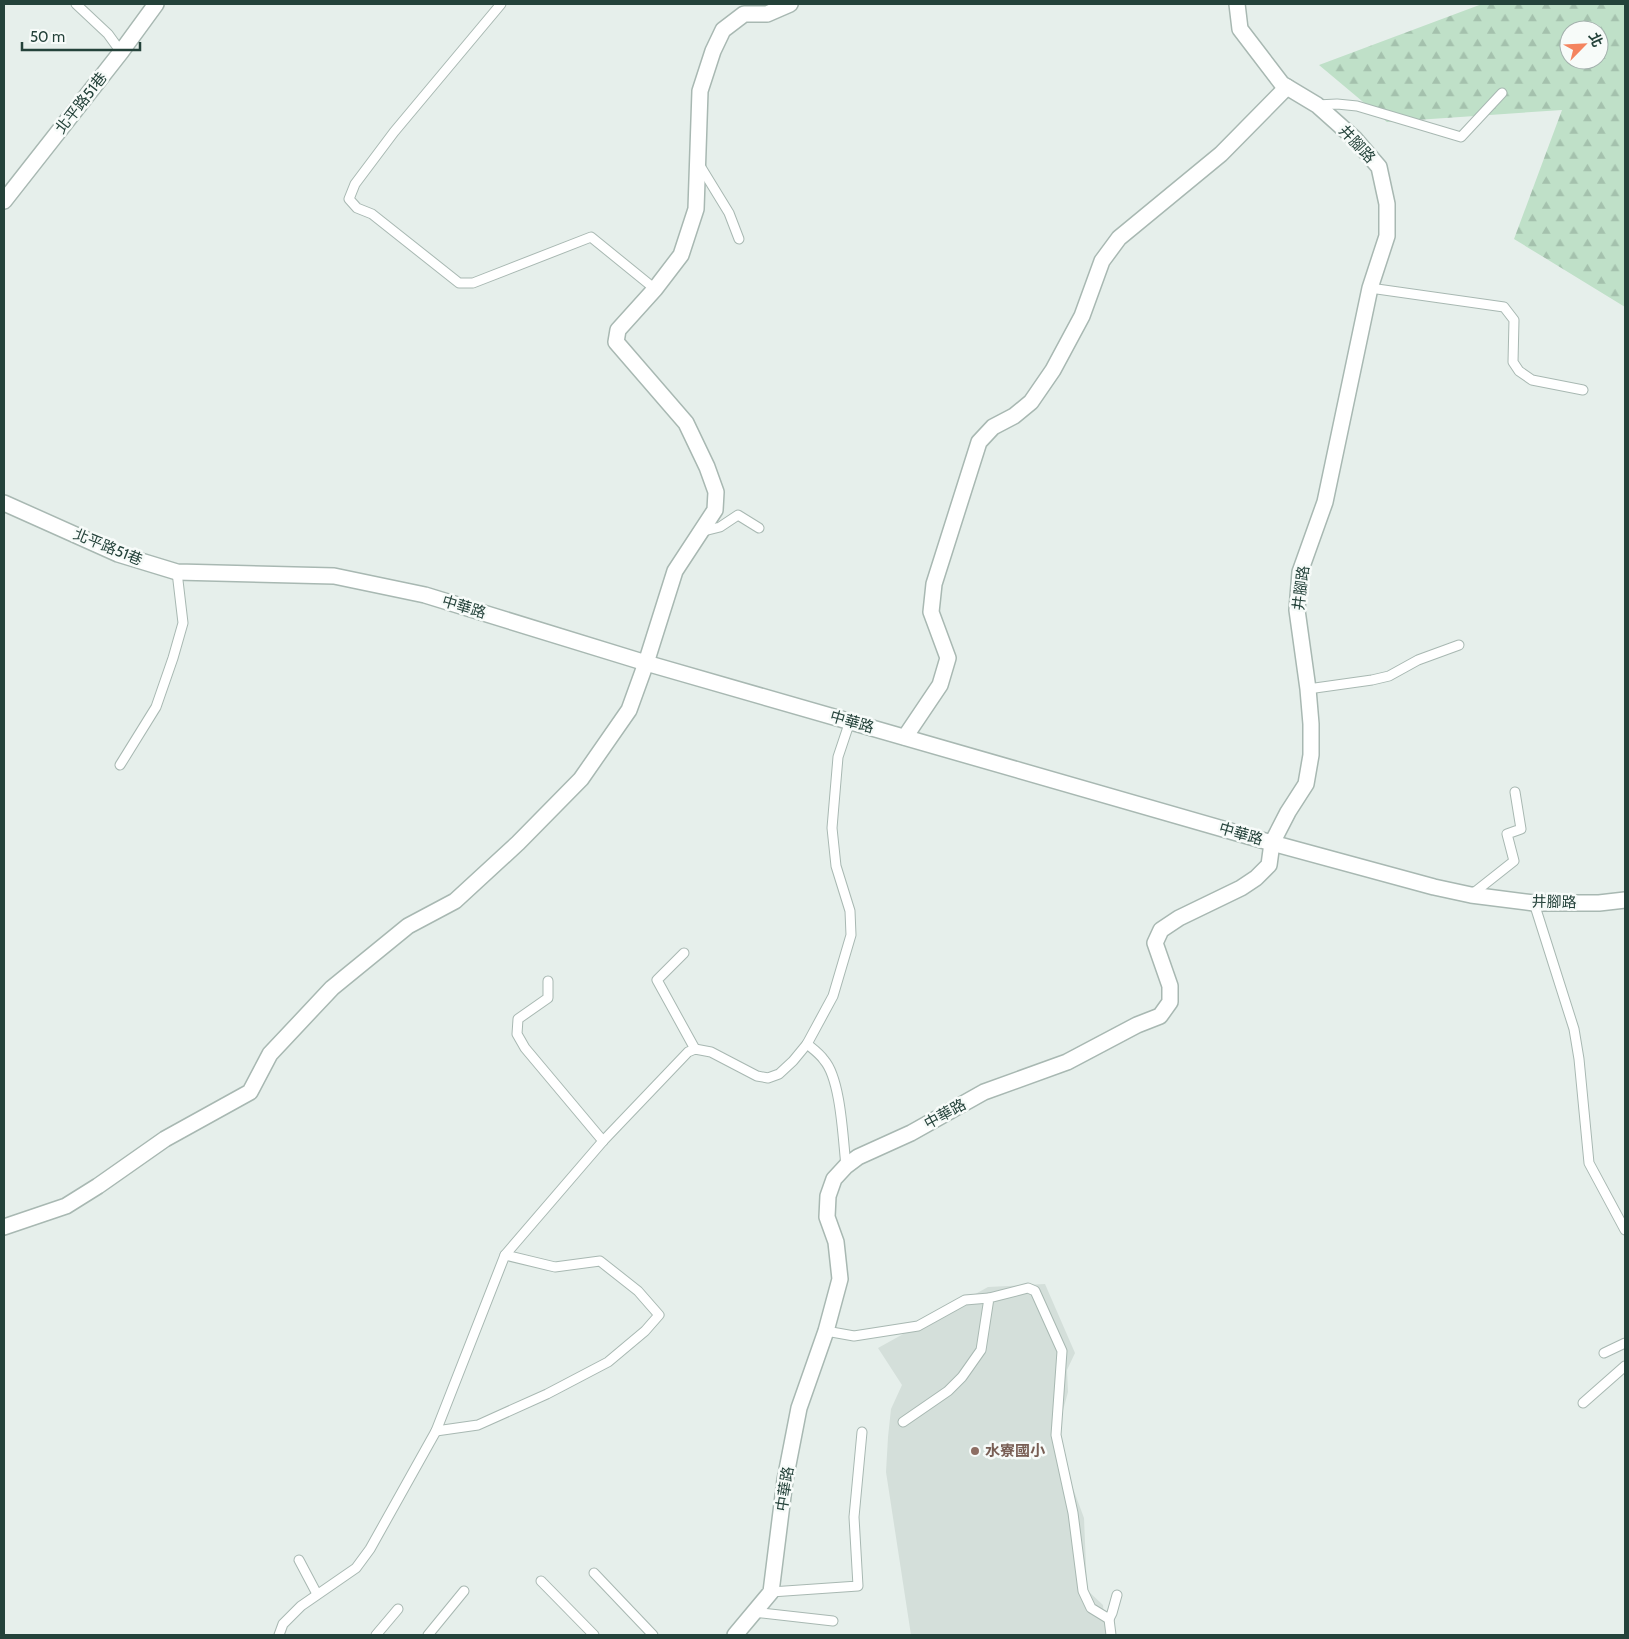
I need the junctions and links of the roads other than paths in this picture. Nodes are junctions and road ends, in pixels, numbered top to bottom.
1 (76, 4) edge
2 (156, 4) edge
3 (501, 4) edge
4 (790, 4) edge
5 (1237, 4) edge
6 (121, 52) junction
7 (1287, 87) junction
8 (1502, 93) dead end
9 (1317, 105) junction
10 (698, 162) junction
11 (4, 202) edge
12 (739, 239) dead end
13 (1370, 288) junction
14 (655, 289) junction
15 (1583, 390) dead end
16 (4, 503) edge
17 (759, 528) dead end
18 (699, 532) junction
19 (177, 572) junction
20 (217, 574) joint
21 (1459, 645) dead end
22 (646, 663) junction
23 (1308, 689) junction
24 (850, 721) junction
25 (905, 737) junction
26 (120, 765) dead end
27 (1515, 792) dead end
28 (1272, 844) junction
29 (1472, 895) junction
30 (1625, 900) edge
31 (1534, 903) junction
32 (684, 953) dead end
33 (548, 982) dead end
34 (807, 1044) junction
35 (695, 1049) junction
36 (603, 1141) junction
37 (846, 1166) junction
38 (4, 1227) edge
39 (1625, 1230) edge
40 (505, 1255) junction
41 (989, 1298) junction
42 (826, 1331) junction
43 (1625, 1343) edge
44 (1604, 1354) dead end
45 (1625, 1366) edge
46 (1582, 1403) dead end
47 (903, 1422) dead end
48 (436, 1431) junction
49 (862, 1432) dead end
50 (299, 1560) dead end
51 (594, 1573) dead end
52 (541, 1581) dead end
53 (464, 1590) dead end
54 (771, 1592) junction
55 (317, 1594) junction
56 (1116, 1595) dead end
57 (398, 1609) dead end
58 (753, 1612) junction
59 (1109, 1619) junction
60 (833, 1621) dead end
61 (279, 1635) edge
62 (376, 1635) edge
63 (428, 1635) edge
64 (594, 1635) edge
65 (653, 1635) edge
66 (734, 1635) edge
67 (1111, 1635) edge

1 - 6 lane
2 - 6 street, 北平路51巷
3 - 14 lane
4 - 10 street
5 - 7 street, 井腳路
6 - 11 street, 北平路51巷
7 - 9 street, 井腳路
7 - 25 street
8 - 9 lane
9 - 13 street, 井腳路
10 - 12 lane
10 - 14 street
13 - 15 lane
13 - 23 street, 井腳路
14 - 18 street
16 - 19 street, 北平路51巷
17 - 18 lane
18 - 22 street
19 - 20 street, 北平路51巷
19 - 26 lane
20 - 22 street, 中華路
21 - 23 lane
22 - 24 street, 中華路
22 - 38 street
23 - 28 street, 井腳路
24 - 25 street, 中華路
24 - 34 lane
25 - 28 street, 中華路
27 - 29 lane
28 - 29 street, 井腳路
28 - 37 street, 中華路
29 - 31 street, 井腳路
30 - 31 street, 井腳路
31 - 39 lane
32 - 35 lane
33 - 36 lane
34 - 35 lane
34 - 37 lane
35 - 36 lane
36 - 40 lane
37 - 42 street, 中華路
40 - 48 lane
40 - 48 lane
41 - 42 lane
41 - 47 lane
41 - 59 lane
42 - 54 street, 中華路
43 - 44 lane
45 - 46 lane
48 - 55 lane
49 - 54 lane
50 - 55 lane
51 - 65 lane
52 - 64 lane
53 - 63 lane
54 - 58 street
55 - 61 lane
56 - 59 lane
57 - 62 lane
58 - 60 lane
58 - 66 street
59 - 67 lane

